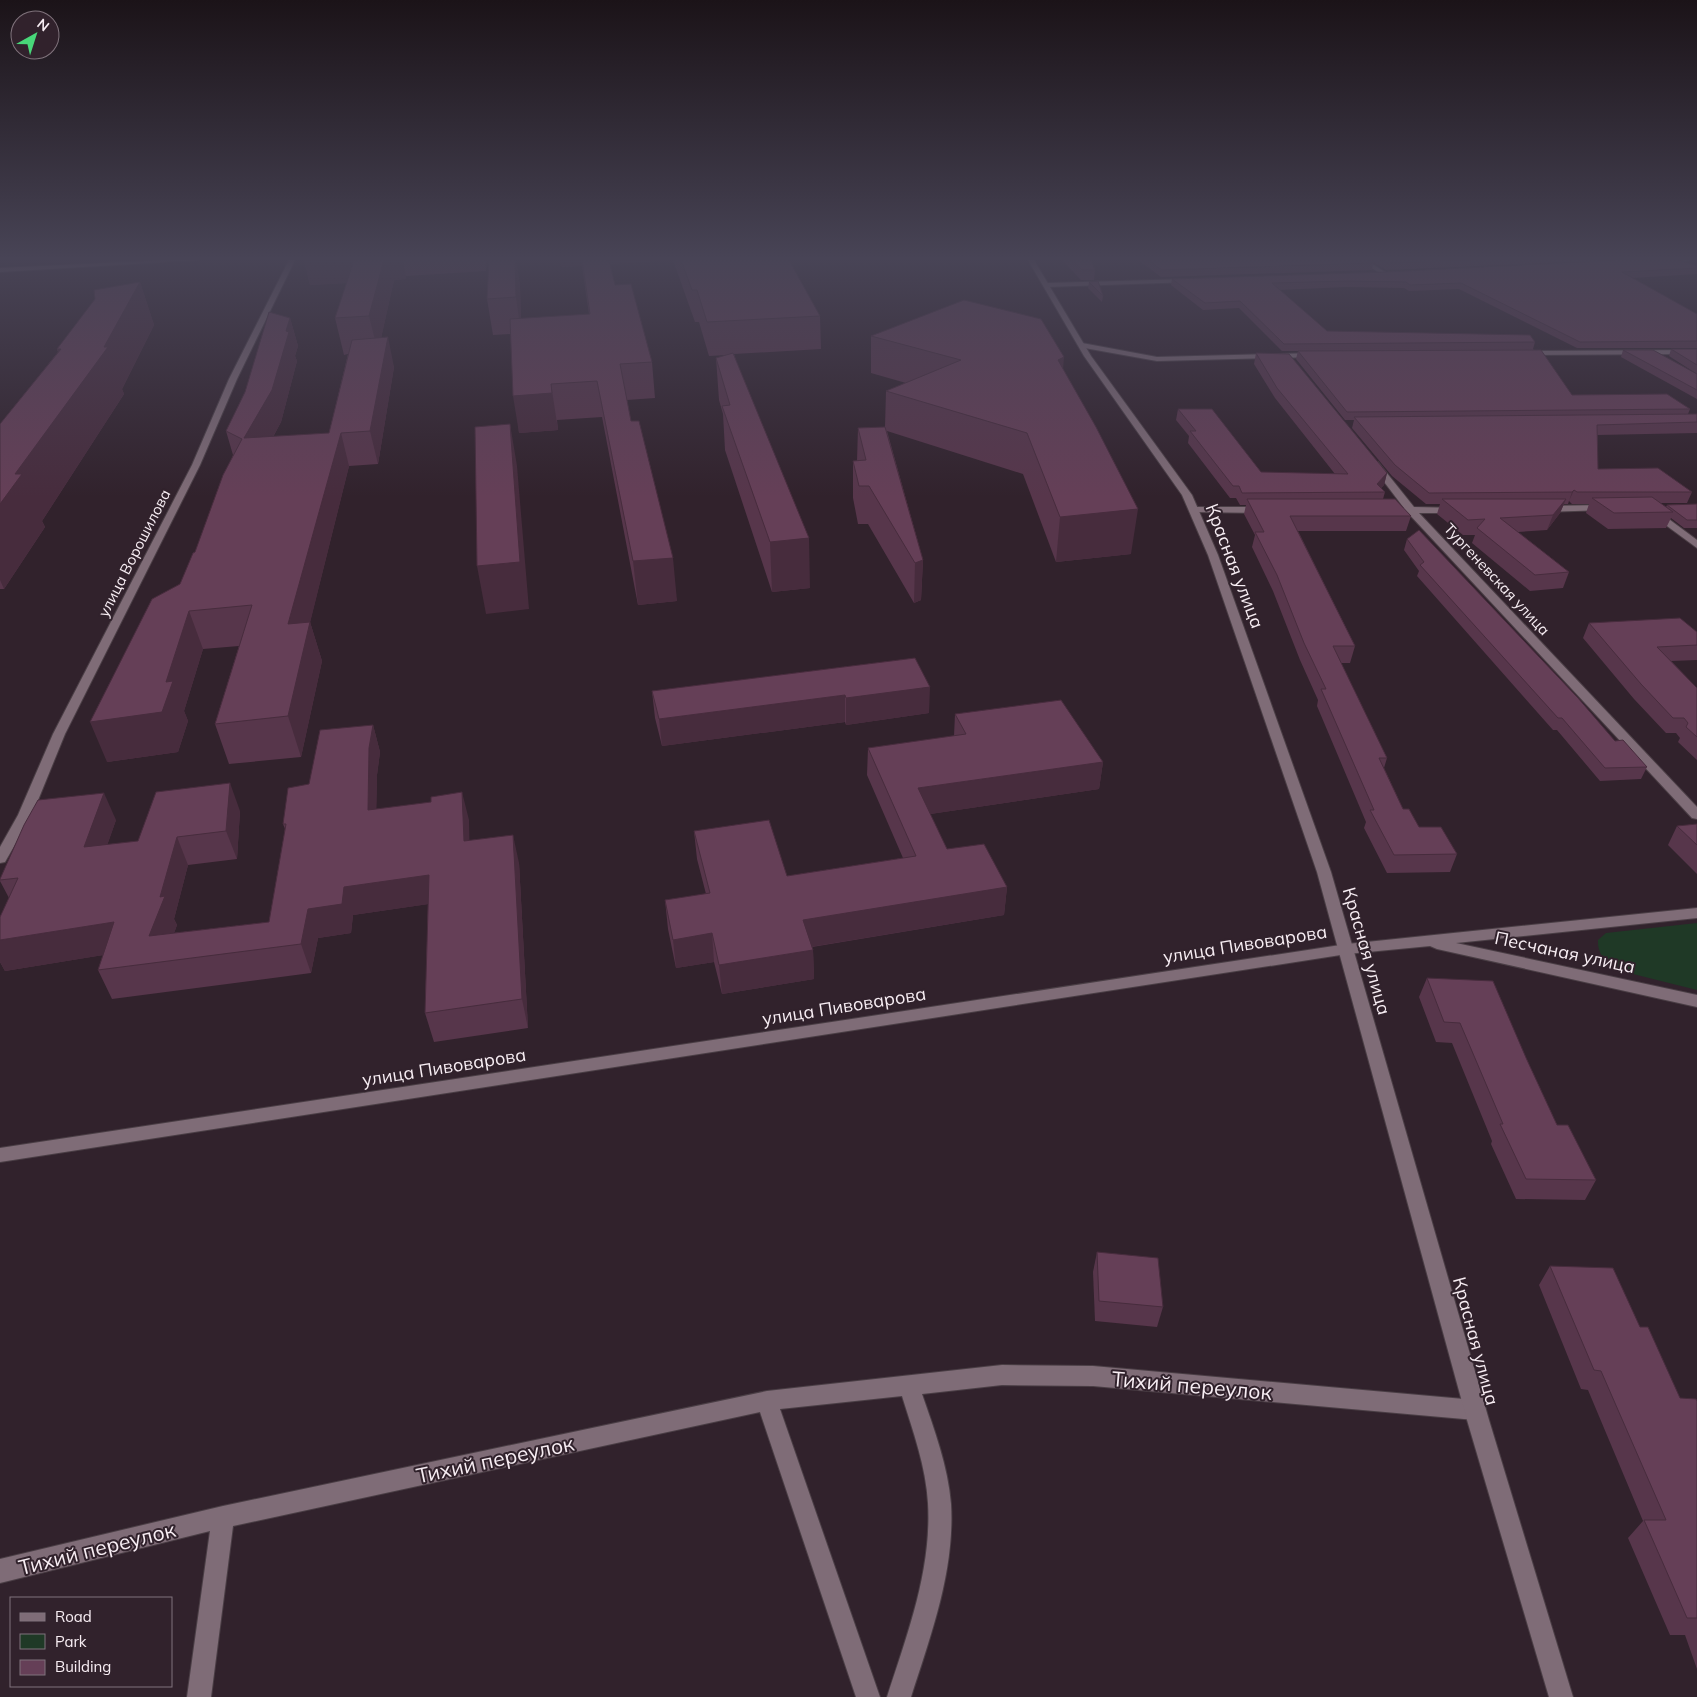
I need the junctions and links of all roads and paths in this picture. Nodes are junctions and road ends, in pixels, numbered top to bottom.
1 (253, 339) edge
2 (1079, 339) edge
3 (1082, 344) junction
4 (1653, 352) junction
5 (1697, 352) edge
6 (1514, 353) edge
7 (1286, 355) junction
8 (1326, 355) edge
9 (1668, 361) edge
10 (1299, 370) edge
11 (1368, 456) edge
12 (1618, 508) edge
13 (1668, 508) edge
14 (1530, 509) edge
15 (1195, 510) junction
16 (1274, 510) edge
17 (1392, 510) edge
18 (1411, 510) junction
19 (1470, 510) edge
20 (1697, 545) edge
21 (1697, 815) edge
22 (0, 859) edge
23 (1697, 913) edge
24 (1424, 941) junction
25 (1347, 949) junction
26 (1697, 1001) edge
27 (0, 1155) edge
28 (909, 1386) junction
29 (767, 1401) junction
30 (1475, 1410) junction
31 (223, 1517) junction
32 (0, 1571) edge
33 (199, 1697) edge
34 (868, 1697) edge
35 (900, 1697) edge
36 (1562, 1697) edge

1 - 22 street, улица Ворошилова
2 - 3 street, Красная улица
3 - 7 street
3 - 15 street, Красная улица
4 - 5 street
4 - 6 street
4 - 9 street
7 - 8 street
7 - 10 street
11 - 18 street, Тургеневская улица
12 - 14 street
13 - 20 street
15 - 16 street
15 - 25 street, Красная улица
17 - 18 street
18 - 19 street
18 - 21 street, Тургеневская улица
23 - 24 street, улица Пивоварова
24 - 25 street, улица Пивоварова
24 - 26 street, Песчаная улица
25 - 27 street, улица Пивоварова
25 - 30 street, Красная улица
28 - 29 street, Тихий переулок
28 - 30 street, Тихий переулок
28 - 35 street
29 - 31 street, Тихий переулок
29 - 34 street
30 - 36 street, Красная улица
31 - 32 street, Тихий переулок
31 - 33 street

